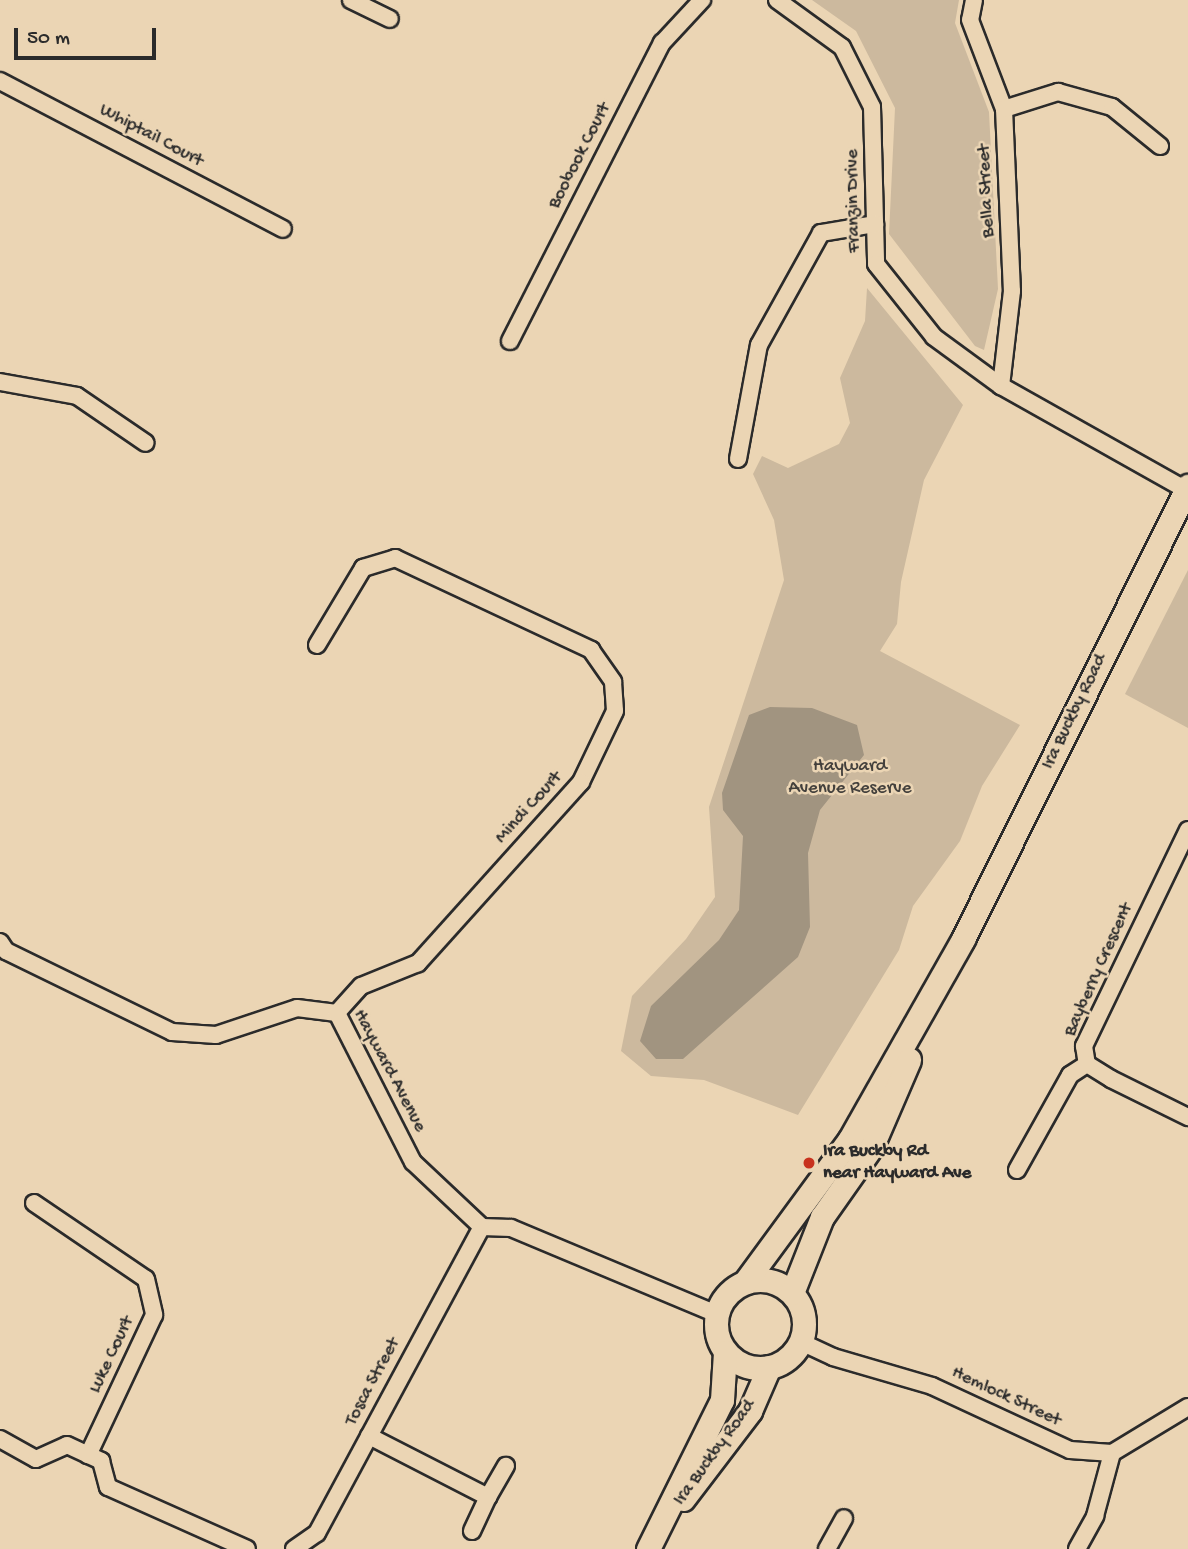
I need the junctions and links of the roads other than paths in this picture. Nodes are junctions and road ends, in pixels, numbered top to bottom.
1 (351, 0) edge
2 (702, 0) edge
3 (777, 0) edge
4 (974, 0) edge
5 (390, 19) dead end
6 (0, 81) edge
7 (1004, 109) junction
8 (1160, 146) dead end
9 (875, 224) junction
10 (283, 229) dead end
11 (510, 341) dead end
12 (0, 383) edge
13 (1002, 386) junction
14 (146, 443) dead end
15 (738, 459) dead end
16 (1187, 488) edge
17 (317, 645) dead end
18 (1188, 830) edge
19 (962, 939) junction
20 (0, 942) edge
21 (337, 1013) junction
22 (1087, 1064) junction
23 (1188, 1117) edge
24 (1017, 1170) dead end
25 (34, 1203) dead end
26 (482, 1227) junction
27 (745, 1282) junction
28 (792, 1293) junction
29 (717, 1314) junction
30 (801, 1342) junction
31 (725, 1352) junction
32 (769, 1367) junction
33 (1188, 1408) edge
34 (369, 1436) junction
35 (0, 1439) edge
36 (1112, 1453) junction
37 (88, 1455) junction
38 (506, 1466) dead end
39 (488, 1497) junction
40 (844, 1518) dead end
41 (471, 1531) dead end
42 (652, 1542) edge
43 (247, 1549) edge
44 (294, 1549) edge
45 (827, 1549) edge
46 (1077, 1549) edge

1 - 5 street
2 - 11 street, Boobook Court
3 - 9 street, Franzin Drive
4 - 7 street, Bella Street
6 - 10 street, Whiptail Court
7 - 8 street
7 - 13 street, Bella Street
9 - 13 street, Franzin Drive
9 - 15 street
12 - 14 street
13 - 16 street, Franzin Drive
16 - 19 street, Ira Buckby Road
17 - 21 street, Mindi Court
18 - 22 street, Bayberry Crescent
19 - 27 street, Ira Buckby Road
19 - 28 street, Ira Buckby Road
20 - 21 street, Hayward Avenue
21 - 26 street, Hayward Avenue
22 - 23 street, Bayberry Crescent
22 - 24 street
25 - 37 street, Luke Court
26 - 29 street
26 - 34 street, Tosca Street
27 - 28 street
27 - 29 street
28 - 30 street
29 - 31 street
30 - 32 street
30 - 36 street, Hemlock Street
31 - 32 street
31 - 42 street, Ira Buckby Road
32 - 42 street, Ira Buckby Road
33 - 36 street
34 - 39 street
34 - 44 street, Tosca Street
35 - 37 street
36 - 46 street
37 - 43 street
38 - 39 street
39 - 41 street
40 - 45 street

